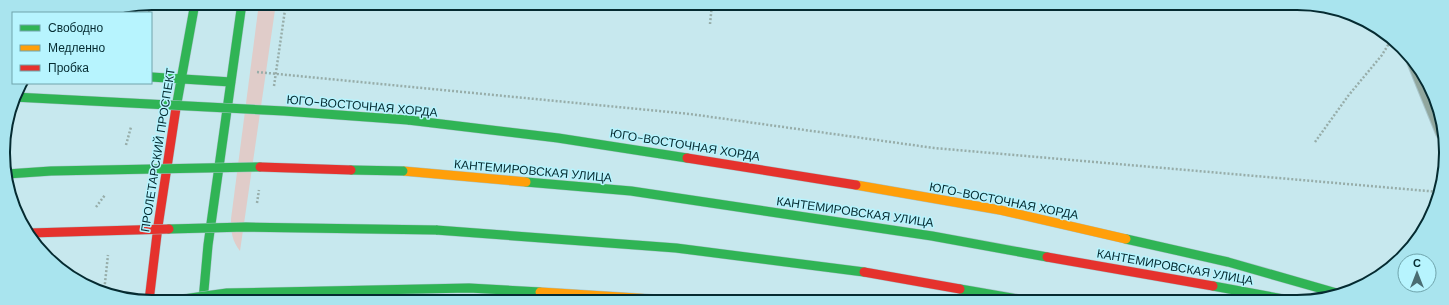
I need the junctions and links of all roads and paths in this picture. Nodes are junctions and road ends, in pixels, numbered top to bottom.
1 (194, 10) edge
2 (241, 10) edge
3 (711, 10) edge
4 (710, 24) dead end
5 (1389, 44) edge
6 (232, 70) junction
7 (152, 77) edge
8 (182, 78) junction
9 (231, 82) junction
10 (22, 96) edge
11 (1315, 142) dead end
12 (12, 174) edge
13 (1433, 192) edge
14 (35, 233) edge
15 (1329, 291) edge
16 (150, 295) edge
17 (204, 295) edge
18 (212, 295) edge
19 (585, 295) edge
20 (995, 295) edge
21 (1261, 295) edge

1 - 8 main road, ПРОЛЕТАРСКИЙ ПРОСПЕКТ
2 - 6 main road
3 - 4 path
5 - 11 path
6 - 9 main road
6 - 13 path
7 - 8 main road
8 - 9 main road
8 - 16 main road, ПРОЛЕТАРСКИЙ ПРОСПЕКТ
9 - 17 main road
10 - 15 main road, ЮГО-ВОСТОЧНАЯ ХОРДА, bridge
12 - 21 main road, КАНТЕМИРОВСКАЯ УЛИЦА, bridge
14 - 20 main road, bridge
18 - 19 main road, bridge

